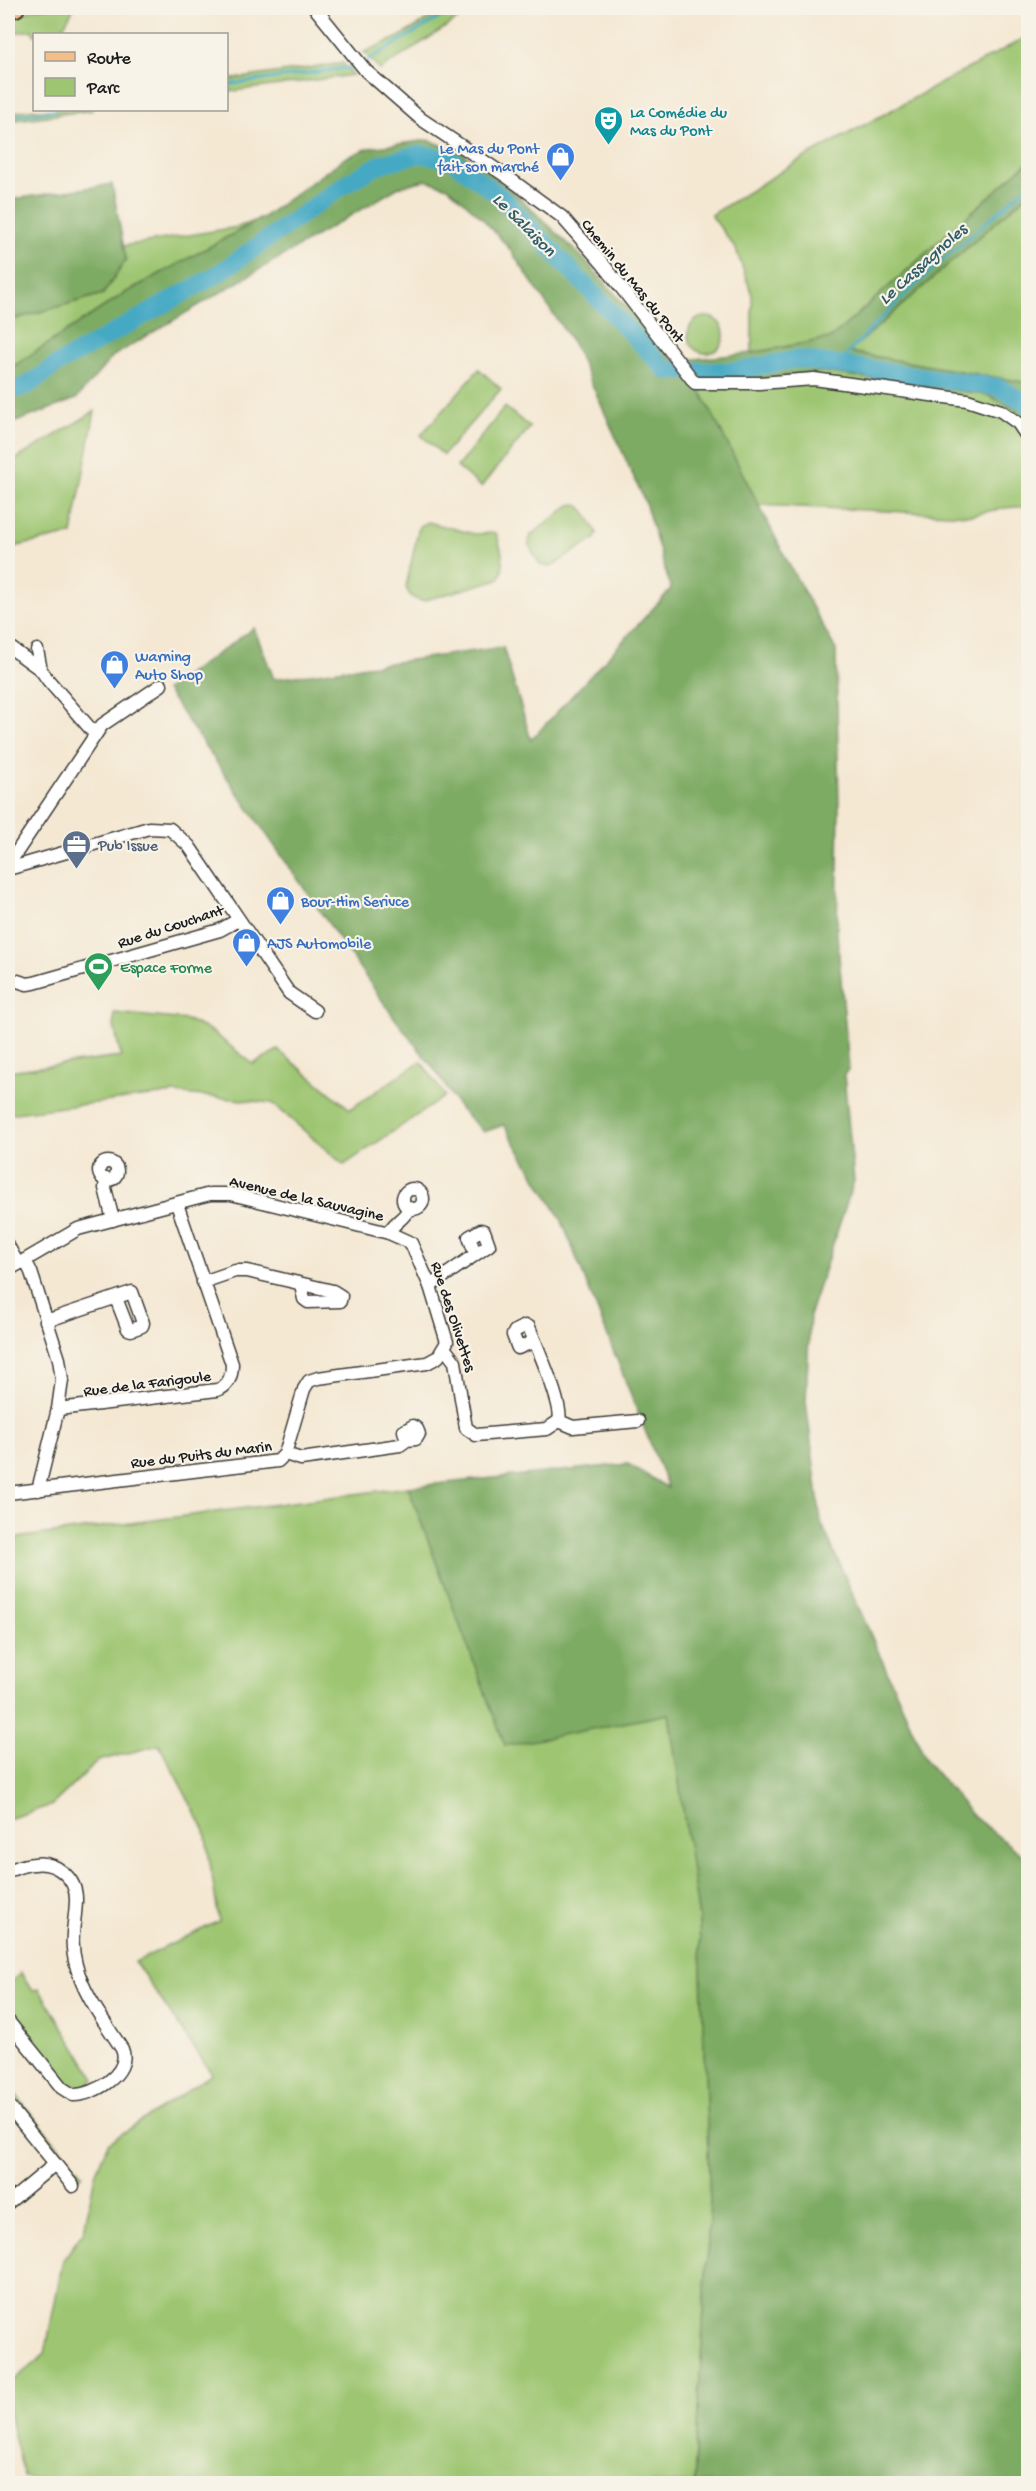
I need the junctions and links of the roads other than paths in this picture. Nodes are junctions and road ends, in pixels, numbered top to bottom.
1 (16, 8) edge
2 (315, 8) edge
3 (8, 10) edge
4 (1029, 438) edge
5 (8, 646) edge
6 (37, 650) dead end
7 (41, 670) junction
8 (161, 685) dead end
9 (95, 734) junction
10 (8, 867) edge
11 (238, 920) junction
12 (8, 978) edge
13 (315, 1011) dead end
14 (106, 1179) dead end
15 (177, 1204) junction
16 (409, 1208) dead end
17 (113, 1220) junction
18 (389, 1233) junction
19 (8, 1246) edge
20 (415, 1251) joint
21 (475, 1253) dead end
22 (17, 1264) edge
23 (203, 1282) junction
24 (301, 1285) dead end
25 (430, 1286) junction
26 (116, 1298) dead end
27 (46, 1322) junction
28 (535, 1341) dead end
29 (445, 1349) junction
30 (58, 1409) junction
31 (559, 1421) junction
32 (638, 1421) dead end
33 (407, 1440) dead end
34 (285, 1454) junction
35 (38, 1490) junction
36 (8, 1493) edge
37 (8, 1871) edge
38 (8, 2021) edge
39 (8, 2105) edge
40 (55, 2164) junction
41 (73, 2186) dead end
42 (8, 2203) edge

1 - 3 main road
2 - 4 street, Chemin du Mas du Pont
5 - 7 street
6 - 7 street
7 - 9 street
8 - 9 street
9 - 10 street
10 - 11 street
11 - 12 street, Rue du Couchant
11 - 13 street
14 - 17 street
15 - 17 street, Avenue de la Sauvagine
15 - 18 street, Avenue de la Sauvagine
15 - 23 street, Rue de la Farigoule
16 - 18 street
17 - 22 street, Avenue de la Sauvagine
18 - 20 street, Avenue de la Sauvagine
19 - 22 street
20 - 25 street, Rue des Olivettes
21 - 25 street
22 - 27 street
23 - 24 street
23 - 30 street, Rue de la Farigoule
25 - 29 street, Rue des Olivettes
26 - 27 street
27 - 30 street
28 - 31 street
29 - 31 street, Rue des Olivettes
29 - 34 street, Rue du Puits du Marin
30 - 35 street
31 - 32 street, Rue des Olivettes
33 - 34 street
34 - 35 street, Rue du Puits du Marin
35 - 36 street, Rue du Puits du Marin
37 - 38 street
39 - 40 street
40 - 41 street
40 - 42 street

